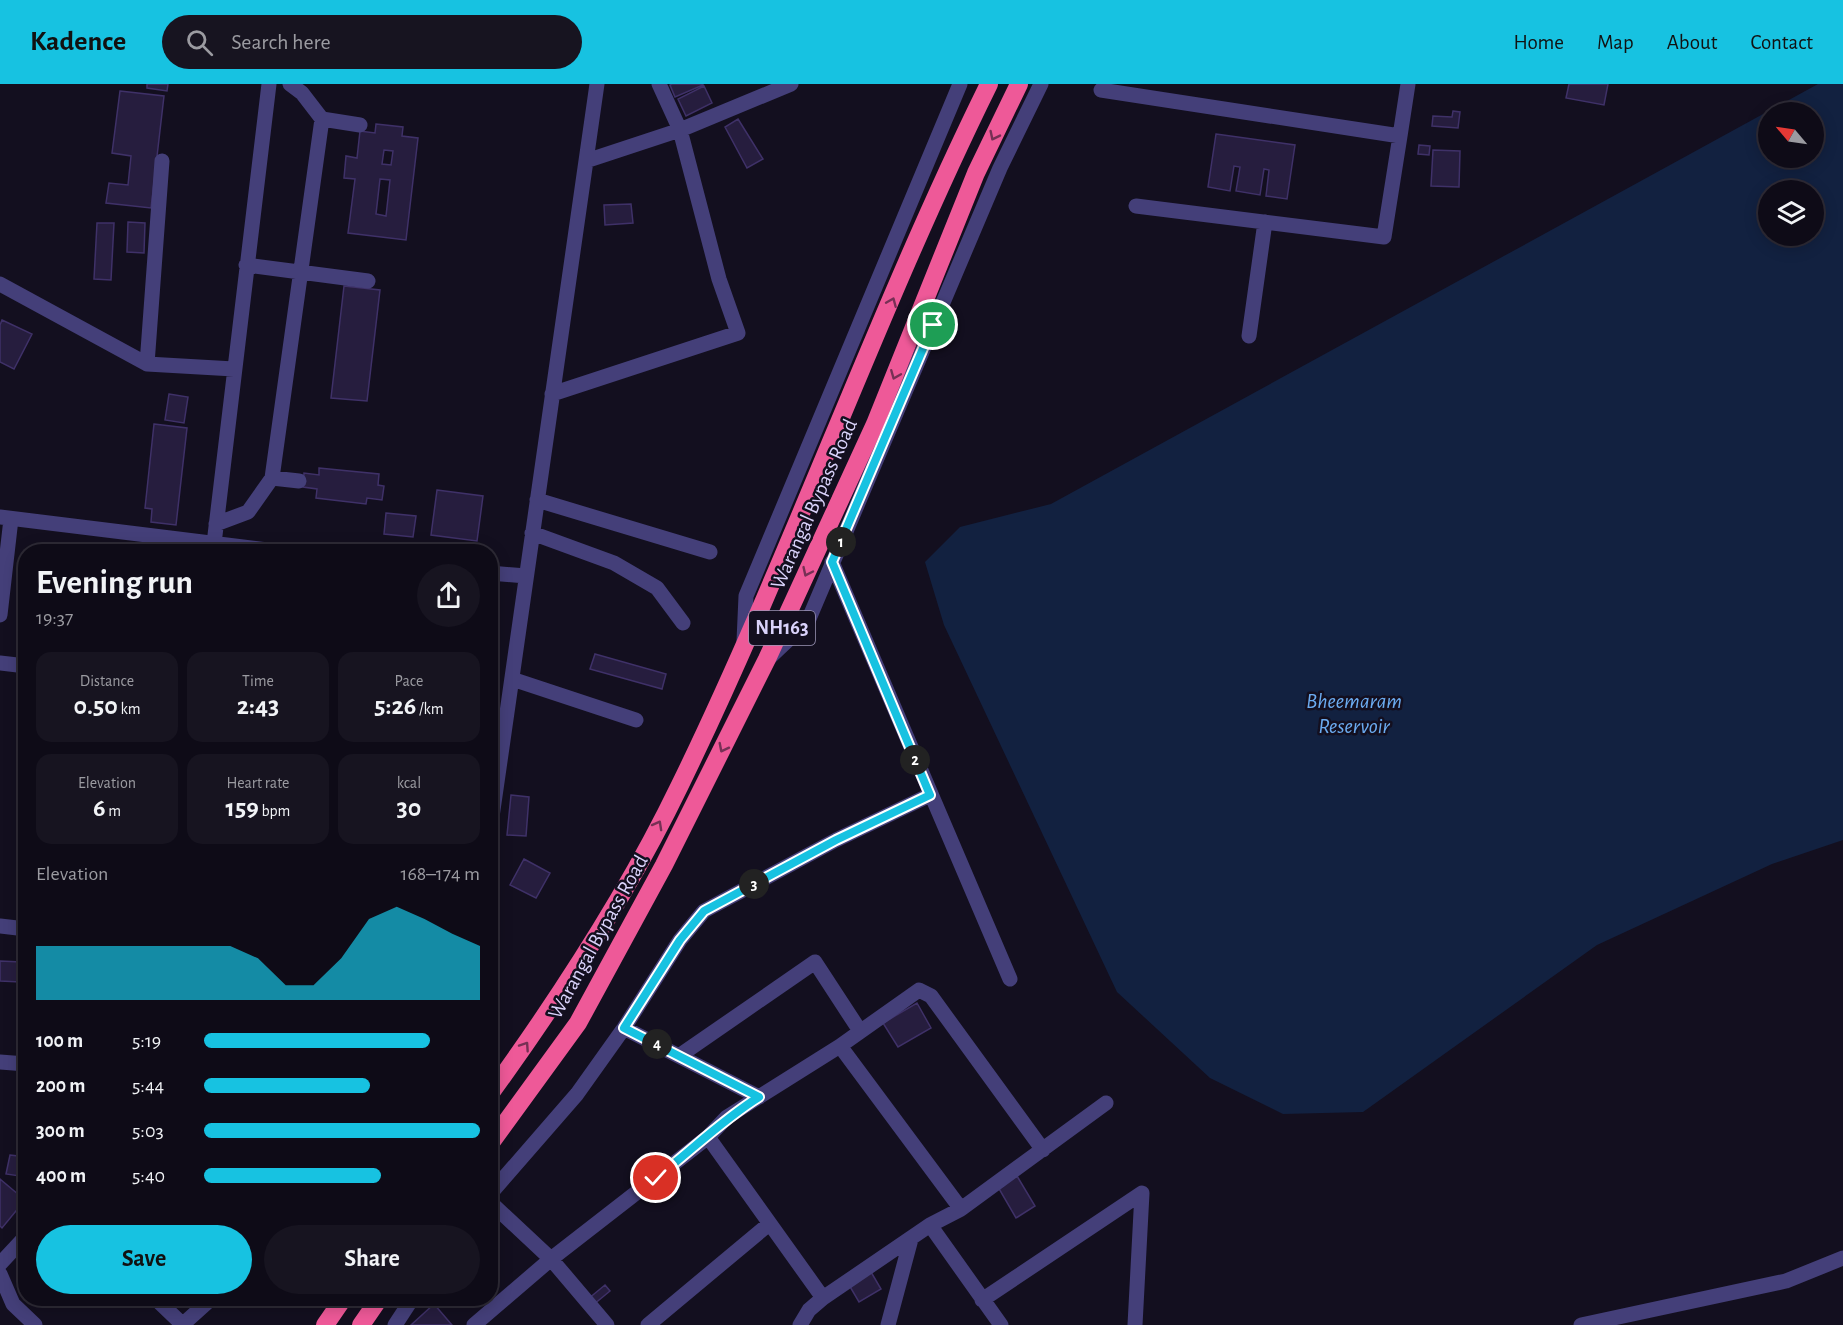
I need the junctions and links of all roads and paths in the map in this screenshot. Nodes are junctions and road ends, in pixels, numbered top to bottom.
1 (269, 84) edge
2 (290, 84) edge
3 (597, 84) edge
4 (658, 84) edge
5 (791, 84) edge
6 (960, 84) edge
7 (989, 84) edge
8 (1019, 84) edge
9 (1041, 84) edge
10 (1408, 84) edge
11 (1101, 90) dead end
12 (322, 119) junction
13 (360, 124) dead end
14 (680, 130) junction
15 (1400, 136) junction
16 (162, 161) dead end
17 (586, 161) junction
18 (1136, 206) dead end
19 (1265, 222) junction
20 (246, 265) junction
21 (300, 273) junction
22 (368, 281) dead end
23 (0, 284) edge
24 (1250, 336) dead end
25 (147, 364) junction
26 (234, 369) junction
27 (552, 394) junction
28 (272, 478) junction
29 (298, 481) dead end
30 (537, 500) junction
31 (5, 518) edge
32 (216, 524) junction
33 (532, 533) junction
34 (186, 544) edge
35 (214, 544) edge
36 (710, 552) dead end
37 (832, 562) junction
38 (498, 574) edge
39 (526, 576) junction
40 (0, 615) edge
41 (683, 623) dead end
42 (743, 650) junction
43 (767, 659) junction
44 (0, 663) edge
45 (18, 665) edge
46 (512, 679) junction
47 (498, 718) edge
48 (506, 719) junction
49 (636, 720) dead end
50 (498, 775) edge
51 (930, 795) junction
52 (0, 926) edge
53 (18, 928) edge
54 (1010, 979) dead end
55 (624, 1028) junction
56 (860, 1031) junction
57 (840, 1046) junction
58 (680, 1056) junction
59 (0, 1062) edge
60 (18, 1063) edge
61 (498, 1083) edge
62 (759, 1097) junction
63 (1106, 1103) dead end
64 (498, 1133) edge
65 (708, 1137) junction
66 (1042, 1150) junction
67 (498, 1185) edge
68 (498, 1209) edge
69 (962, 1209) junction
70 (769, 1224) junction
71 (930, 1226) junction
72 (911, 1239) junction
73 (18, 1245) edge
74 (1843, 1258) edge
75 (551, 1259) junction
76 (0, 1264) edge
77 (0, 1274) edge
78 (823, 1298) junction
79 (982, 1300) junction
80 (498, 1304) edge
81 (163, 1306) edge
82 (203, 1306) edge
83 (338, 1306) edge
84 (375, 1306) edge
85 (407, 1306) edge
86 (496, 1306) edge
87 (35, 1325) edge
88 (182, 1325) edge
89 (325, 1325) edge
90 (361, 1325) edge
91 (395, 1325) edge
92 (474, 1325) edge
93 (607, 1325) edge
94 (648, 1325) edge
95 (800, 1325) edge
96 (888, 1325) edge
97 (1001, 1325) edge
98 (1135, 1325) edge
99 (1581, 1325) edge

1 - 20 street
2 - 12 street
3 - 17 street
4 - 14 street
5 - 14 street
6 - 42 street
42 -> 7 highway, Warangal Bypass Road / NH163
8 -> 43 highway, Warangal Bypass Road / NH163
9 - 37 street
10 - 15 street
11 - 15 street
12 - 13 street
12 - 21 street
14 - 17 street
14 - 27 street
15 - 19 street
16 - 25 street
17 - 27 street
18 - 19 street
19 - 24 street
20 - 21 street
20 - 26 street
21 - 22 street
21 - 28 street
23 - 25 street
25 - 26 street
26 - 32 street
27 - 30 street
28 - 29 street
28 - 32 street
30 - 33 street
30 - 36 street
31 - 34 street
31 - 40 street
32 - 35 street
33 - 39 street
33 - 41 street
37 - 43 street
37 - 51 street
38 - 39 street
39 - 46 street
61 -> 42 highway, Warangal Bypass Road / NH163
43 -> 64 highway, Warangal Bypass Road / NH163
44 - 45 street
46 - 48 street
46 - 49 street
47 - 48 street
48 - 50 street
51 - 54 street
51 - 55 street
52 - 53 street
55 - 58 street
55 - 67 street
56 - 57 street
56 - 58 street
56 - 66 street
57 - 62 street
57 - 69 street
58 - 62 street
59 - 60 street
62 - 65 street
63 - 66 street
65 - 70 street
65 - 75 street
66 - 69 street
68 - 75 street
69 - 71 street
70 - 78 street
70 - 94 street
71 - 72 street
71 - 79 street
72 - 78 street
72 - 96 street
73 - 76 street
74 - 99 street
75 - 80 street
75 - 93 street
77 - 87 street
78 - 95 street
79 - 97 street
79 - 98 street
81 - 88 street
82 - 88 street
83 - 89 highway
84 - 90 highway
85 - 91 street
86 - 92 street

